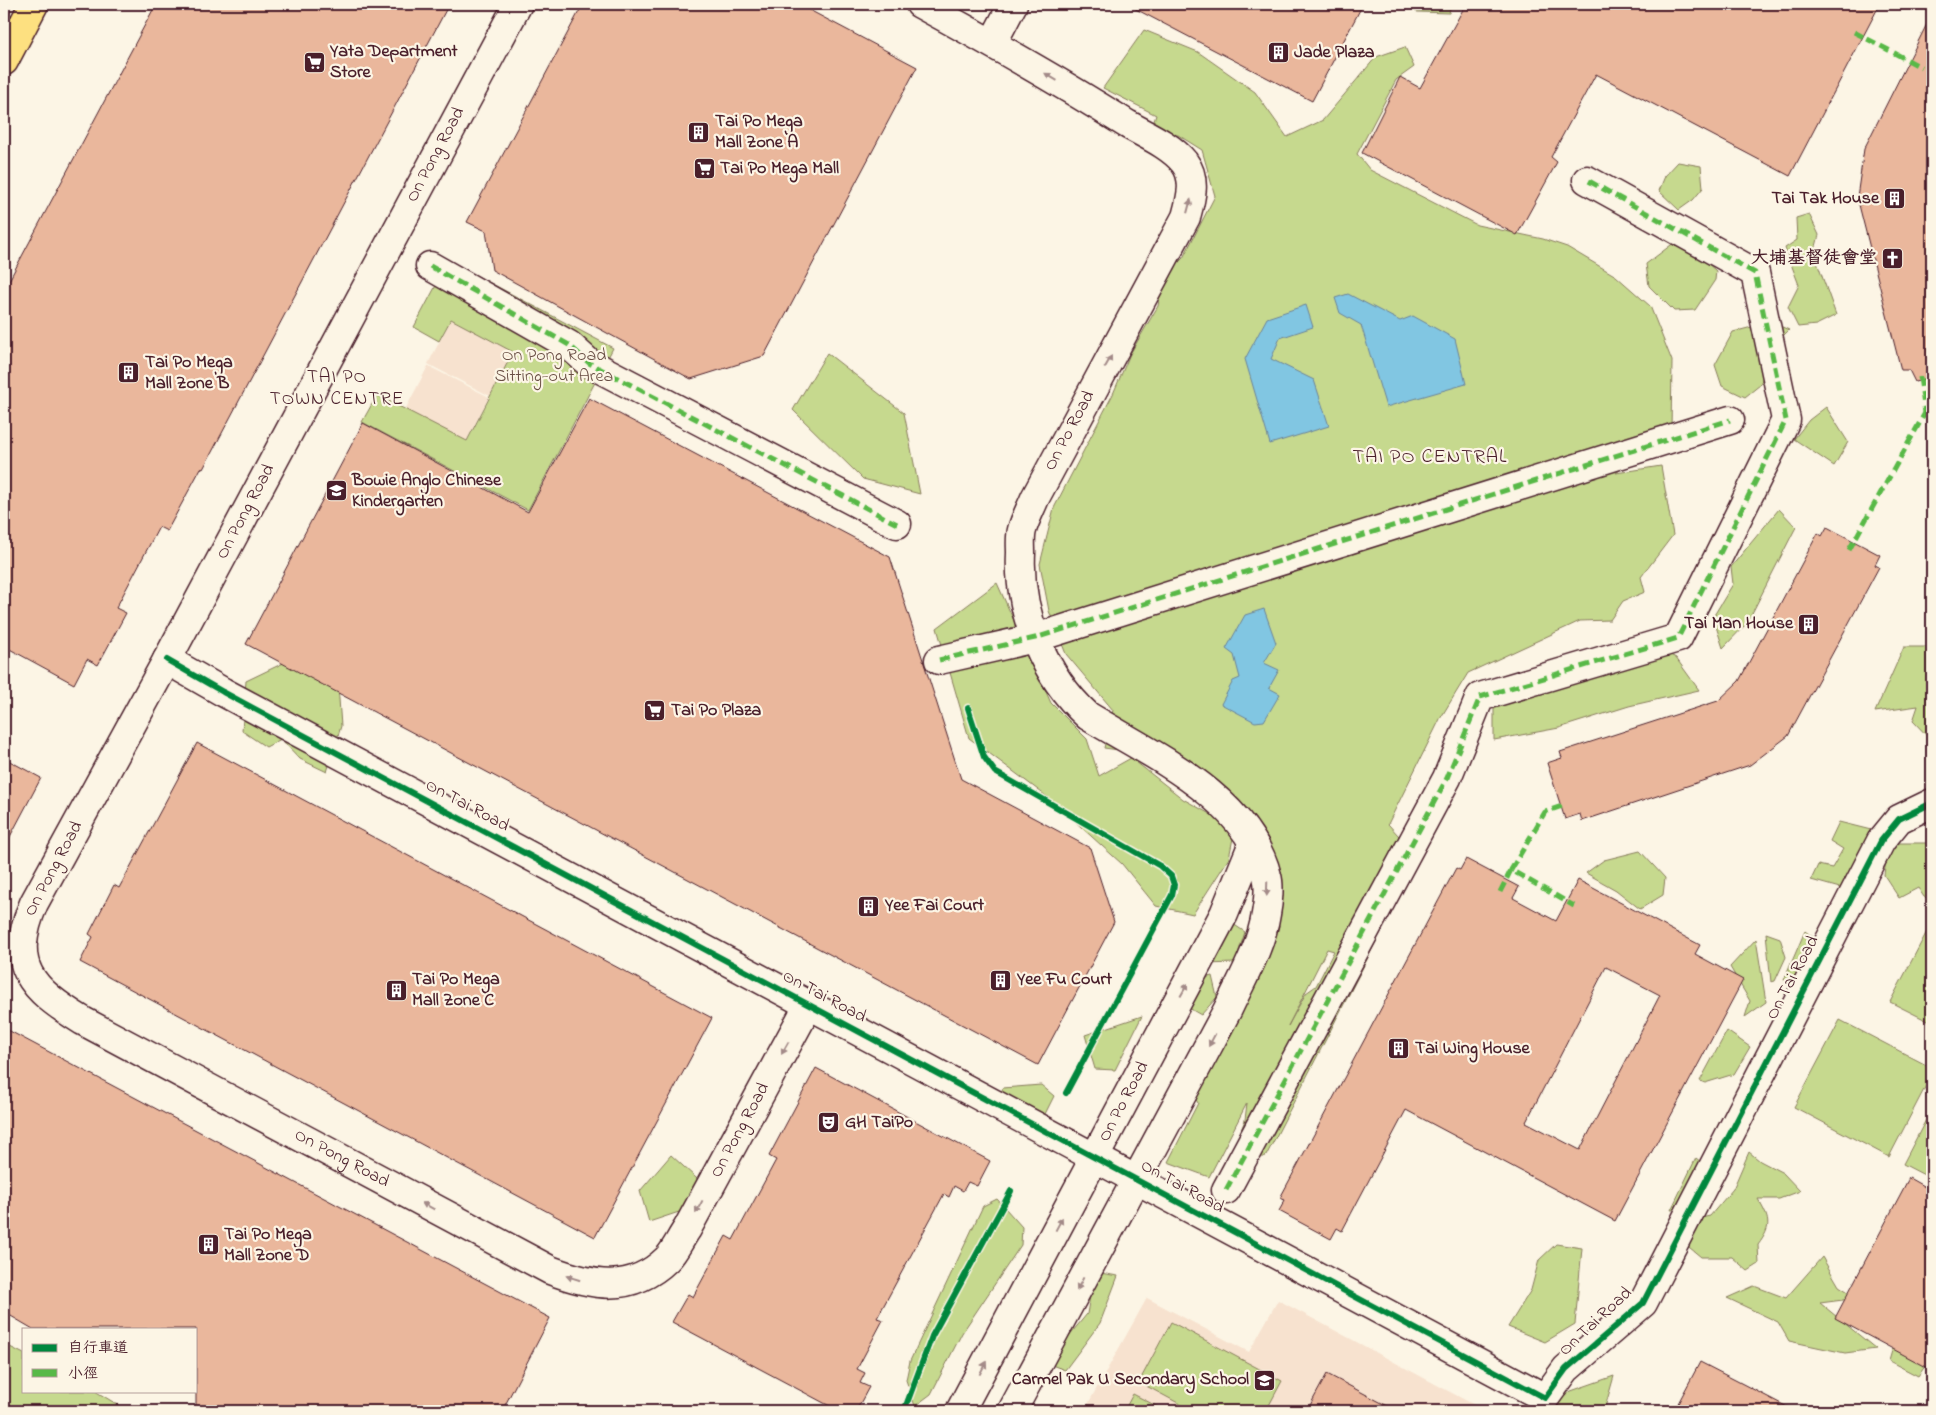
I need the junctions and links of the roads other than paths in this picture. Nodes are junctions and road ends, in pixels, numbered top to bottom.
1 (34, 4) edge
2 (518, 4) edge
3 (920, 4) edge
4 (1013, 4) edge
5 (993, 42) junction
6 (4, 61) edge
7 (1588, 180) dead end
8 (430, 266) dead end
9 (1730, 420) dead end
10 (898, 524) dead end
11 (1035, 638) junction
12 (167, 660) junction
13 (939, 660) dead end
14 (1932, 803) edge
15 (1253, 843) junction
16 (808, 1006) junction
17 (1095, 1156) junction
18 (1137, 1179) junction
19 (1226, 1190) dead end
20 (1541, 1405) edge
21 (960, 1411) edge
22 (1012, 1411) edge

1 - 6 main road
2 - 12 street, On Pong Road
3 - 5 street, On Po Road
4 - 5 street
11 -> 5 street, On Po Road
7 - 19 street
8 - 10 street
9 - 11 street
11 - 13 street
11 - 15 street, On Po Road
12 - 16 street, On Tai Road
16 -> 12 street, On Pong Road
14 - 20 street, On Tai Road
17 -> 15 street, On Po Road
15 -> 18 street, On Po Road
16 - 17 street, On Tai Road
17 - 18 street, On Tai Road
21 -> 17 street, On Po Road
18 - 20 street, On Tai Road
18 -> 22 street, On Po Road

